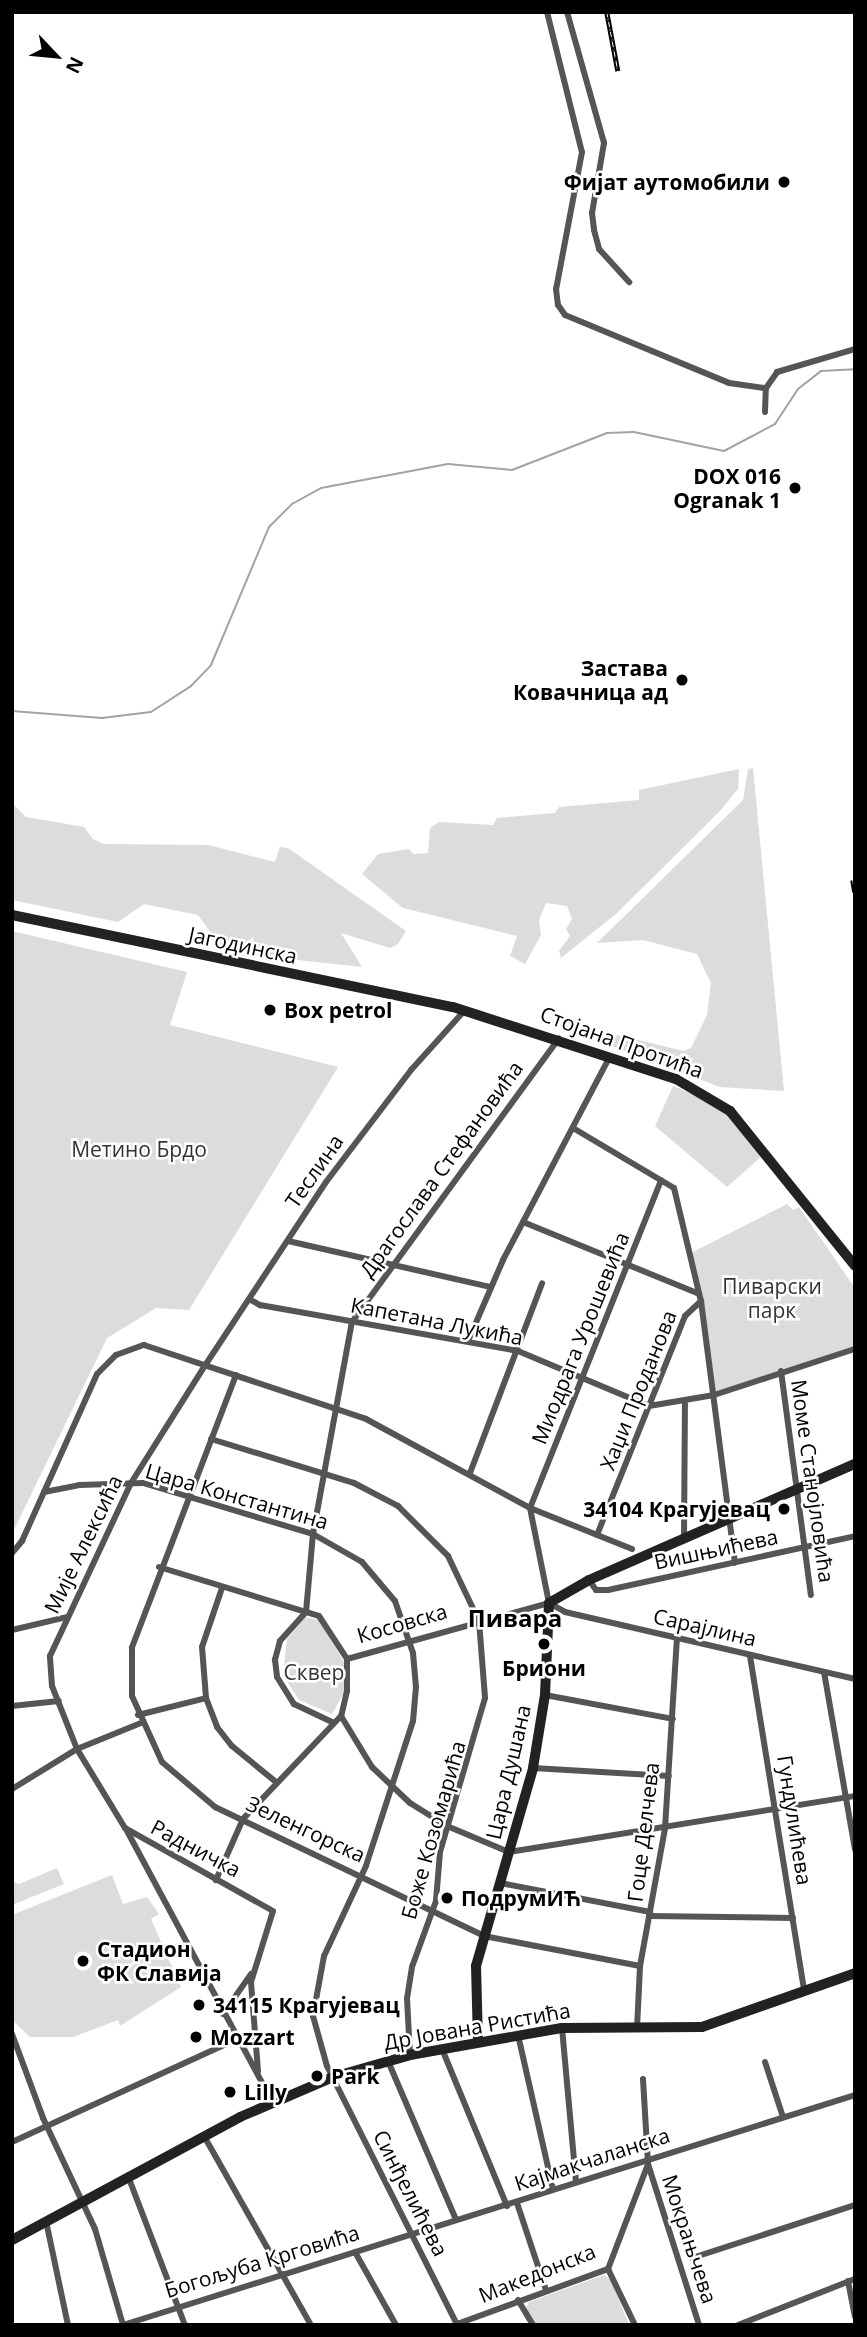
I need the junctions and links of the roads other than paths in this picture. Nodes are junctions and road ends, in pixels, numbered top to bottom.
1 (547, 12) edge
2 (567, 12) edge
3 (629, 282) dead end
4 (855, 349) edge
5 (766, 388) junction
6 (765, 412) dead end
7 (12, 915) edge
8 (466, 1010) junction
9 (560, 1038) junction
10 (610, 1056) junction
11 (573, 1128) junction
12 (660, 1181) junction
13 (523, 1222) junction
14 (288, 1241) junction
15 (392, 1265) junction
16 (628, 1265) junction
17 (855, 1266) edge
18 (542, 1283) dead end
19 (490, 1287) junction
20 (700, 1297) junction
21 (249, 1300) junction
22 (352, 1322) junction
23 (468, 1341) junction
24 (855, 1349) edge
25 (518, 1352) junction
26 (206, 1364) junction
27 (781, 1371) junction
28 (236, 1375) junction
29 (583, 1378) junction
30 (714, 1395) junction
31 (685, 1401) junction
32 (649, 1406) junction
33 (335, 1408) junction
34 (211, 1439) junction
35 (855, 1464) edge
36 (138, 1471) junction
37 (323, 1473) junction
38 (470, 1473) junction
39 (131, 1483) junction
40 (143, 1483) junction
41 (798, 1489) junction
42 (44, 1492) junction
43 (188, 1498) junction
44 (530, 1508) junction
45 (729, 1517) junction
46 (313, 1534) junction
47 (597, 1535) junction
48 (855, 1536) edge
49 (684, 1538) junction
50 (806, 1548) junction
51 (632, 1549) dead end
52 (12, 1553) edge
53 (735, 1563) junction
54 (159, 1567) junction
55 (589, 1580) junction
56 (222, 1588) junction
57 (811, 1595) dead end
58 (550, 1603) junction
59 (306, 1612) junction
60 (67, 1617) junction
61 (479, 1621) junction
62 (12, 1630) edge
63 (677, 1639) junction
64 (410, 1640) junction
65 (750, 1656) junction
66 (347, 1659) junction
67 (824, 1672) junction
68 (855, 1679) edge
69 (545, 1695) junction
70 (206, 1698) junction
71 (59, 1701) junction
72 (12, 1706) edge
73 (64, 1714) joint
74 (341, 1716) junction
75 (139, 1719) junction
76 (673, 1719) junction
77 (332, 1722) junction
78 (77, 1749) junction
79 (533, 1768) junction
80 (669, 1776) junction
81 (276, 1782) junction
82 (390, 1786) junction
83 (12, 1789) edge
84 (855, 1796) edge
85 (846, 1797) junction
86 (776, 1810) junction
87 (243, 1819) junction
88 (447, 1826) junction
89 (125, 1828) junction
90 (664, 1828) junction
91 (855, 1849) edge
92 (509, 1852) junction
93 (362, 1875) junction
94 (216, 1880) junction
95 (500, 1883) junction
96 (432, 1909) junction
97 (650, 1914) junction
98 (793, 1918) junction
99 (484, 1936) junction
100 (640, 1966) junction
101 (855, 1973) edge
102 (251, 1974) junction
103 (804, 1990) junction
104 (223, 2014) junction
105 (562, 2028) junction
106 (636, 2028) junction
107 (12, 2034) edge
108 (518, 2035) junction
109 (237, 2039) junction
110 (478, 2042) junction
111 (442, 2049) junction
112 (410, 2055) junction
113 (21, 2056) junction
114 (12, 2059) edge
115 (388, 2061) junction
116 (765, 2062) dead end
117 (258, 2071) junction
118 (333, 2077) junction
119 (643, 2079) dead end
120 (855, 2095) edge
121 (272, 2101) junction
122 (783, 2117) junction
123 (47, 2128) junction
124 (204, 2136) junction
125 (12, 2142) edge
126 (648, 2161) junction
127 (128, 2176) junction
128 (576, 2181) junction
129 (553, 2189) junction
130 (80, 2203) junction
131 (517, 2203) junction
132 (855, 2205) edge
133 (507, 2206) junction
134 (456, 2220) junction
135 (46, 2221) junction
136 (412, 2234) junction
137 (12, 2240) edge
138 (355, 2252) junction
139 (692, 2258) dead end
140 (608, 2269) junction
141 (282, 2274) junction
142 (851, 2280) edge
143 (546, 2290) junction
144 (518, 2300) junction
145 (178, 2304) junction
146 (855, 2316) edge
147 (457, 2324) edge
148 (68, 2325) edge
149 (123, 2325) edge
150 (186, 2325) edge
151 (311, 2325) edge
152 (396, 2325) edge
153 (533, 2325) edge
154 (635, 2325) edge
155 (699, 2325) edge
156 (738, 2325) edge

1 - 5 street
2 - 3 street
4 - 5 street
5 - 6 street
7 - 8 street, Јагодинска
8 - 9 street, Стојана Протића
8 - 14 street, Теслина
9 - 10 street, Стојана Протића
9 - 15 street, Драгослава Стефановића
10 - 11 street
10 - 17 street, Стојана Протића
11 - 12 street
11 - 13 street
12 - 16 street, Миодрага Урошевића
12 - 20 street
13 - 16 street
13 - 19 street
14 - 15 street
14 - 21 street, Теслина
15 - 19 street
15 - 22 street, Драгослава Стефановића
16 - 20 street
16 - 29 street, Миодрага Урошевића
18 - 25 street
19 - 23 street
20 - 30 street
20 - 32 street, Хаџи Проданова
21 - 22 street, Капетана Лукића
21 - 26 street, Теслина
22 - 23 street, Капетана Лукића
22 - 33 street
23 - 25 street, Капетана Лукића
24 - 27 street
25 - 29 street, Капетана Лукића
25 - 38 street
26 - 28 street
26 - 36 street, Мије Алексића
26 - 42 street
27 - 30 street
27 - 41 street, Моме Станојловића
28 - 33 street
28 - 34 street, Зеленгорска
29 - 32 street, Капетана Лукића
29 - 44 street, Миодрага Урошевића
30 - 31 street
30 - 45 street
31 - 32 street
31 - 49 street
32 - 47 street, Хаџи Проданова
33 - 37 street
33 - 38 street
34 - 37 street, Боже Козомарића
34 - 43 street, Зеленгорска
35 - 41 street, Косовска
36 - 39 street, Мије Алексића
36 - 40 street
37 - 46 street
37 - 61 street, Боже Козомарића
38 - 44 street
39 - 40 street, Цара Константина
39 - 42 street, Цара Константина
39 - 60 street, Мије Алексића
40 - 43 street, Цара Константина
41 - 45 street, Косовска
41 - 50 street, Моме Станојловића
42 - 52 street
43 - 46 street, Цара Константина
43 - 54 street, Зеленгорска
44 - 47 street
44 - 58 street, Цара Душана
45 - 49 street, Косовска
45 - 53 street
46 - 59 street
46 - 64 street, Цара Константина
47 - 51 street
48 - 50 street, Вишњићева
49 - 55 street, Косовска
50 - 53 street, Вишњићева
50 - 57 street, Моме Станојловића
53 - 55 street, Вишњићева
54 - 56 street
54 - 75 street, Зеленгорска
55 - 58 street, Косовска
56 - 59 street
56 - 70 street
58 - 61 street, Косовска
58 - 63 street, Сарајлина
58 - 69 street, Цара Душана
59 - 66 street
59 - 77 street
60 - 62 street
60 - 71 street, Мије Алексића
61 - 64 street, Косовска
61 - 88 street, Боже Козомарића
63 - 65 street, Сарајлина
63 - 76 street, Гоце Делчева
64 - 66 street, Косовска
64 - 82 street, Цара Константина
65 - 67 street, Сарајлина
65 - 86 street, Гундулићева
66 - 74 street
67 - 68 street, Сарајлина
67 - 85 street
69 - 76 street
69 - 79 street, Цара Душана
70 - 75 street
70 - 81 street
71 - 72 street
71 - 73 street, Мије Алексића
73 - 78 street, Радничка
74 - 77 street
74 - 82 street
75 - 78 street
75 - 87 street, Зеленгорска
76 - 80 street, Гоце Делчева
77 - 81 street
78 - 83 street
78 - 89 street, Радничка
79 - 80 street
79 - 92 street, Цара Душана
80 - 90 street, Гоце Делчева
81 - 87 street
82 - 88 street
82 - 93 street, Цара Константина
84 - 85 street
85 - 86 street
85 - 91 street
86 - 90 street
86 - 98 street, Гундулићева
87 - 93 street, Зеленгорска
87 - 94 street
88 - 92 street
88 - 96 street, Боже Козомарића
89 - 94 street, Радничка
89 - 104 street
90 - 92 street
90 - 97 street, Гоце Делчева
92 - 95 street, Цара Душана
93 - 96 street, Зеленгорска
93 - 118 street, Цара Константина
94 - 102 street, Радничка
95 - 97 street
95 - 99 street, Цара Душана
96 - 99 street, Зеленгорска
96 - 112 street, Боже Козомарића
97 - 98 street
97 - 100 street, Гоце Делчева
98 - 103 street, Гундулићева
99 - 100 street, Зеленгорска
99 - 110 street, Цара Душана
100 - 106 street, Гоце Делчева
101 - 103 street, Др Јована Ристића
102 - 104 street, Радничка
102 - 117 street, Радничка
103 - 106 street, Др Јована Ристића
104 - 109 street
105 - 106 street, Др Јована Ристића
105 - 108 street, Др Јована Ристића
105 - 128 street
107 - 113 street
108 - 110 street, Др Јована Ристића
108 - 129 street
109 - 117 street
109 - 123 street
110 - 111 street, Др Јована Ристића
111 - 112 street, Др Јована Ристића
111 - 133 street
112 - 115 street, Др Јована Ристића
113 - 114 street
113 - 123 street
115 - 118 street, Др Јована Ристића
115 - 134 street
116 - 122 street
117 - 121 street
118 - 121 street, Др Јована Ристића
118 - 136 street, Синђелићева
119 - 126 street, Мокрањчева
120 - 122 street, Кајмакчаланска
121 - 124 street, Др Јована Ристића
122 - 126 street, Кајмакчаланска
123 - 125 street
123 - 130 street
124 - 127 street, Др Јована Ристића
124 - 141 street
126 - 128 street, Кајмакчаланска
126 - 140 street, Македонска
126 - 155 street, Мокрањчева
127 - 130 street, Др Јована Ристића
127 - 145 street
128 - 129 street, Кајмакчаланска
129 - 131 street, Кајмакчаланска
130 - 135 street, Др Јована Ристића
130 - 149 street
131 - 133 street, Кајмакчаланска
131 - 143 street
132 - 139 street
133 - 134 street, Кајмакчаланска
134 - 136 street, Кајмакчаланска
135 - 137 street, Др Јована Ристића
135 - 148 street
136 - 138 street, Богољуба Крговића
136 - 147 street, Синђелићева
138 - 141 street, Богољуба Крговића
138 - 152 street
140 - 143 street, Македонска
140 - 154 street
141 - 145 street, Богољуба Крговића
141 - 151 street
142 - 146 street
142 - 156 street
143 - 144 street, Македонска
144 - 147 street, Македонска
144 - 153 street
145 - 149 street, Богољуба Крговића
145 - 150 street

